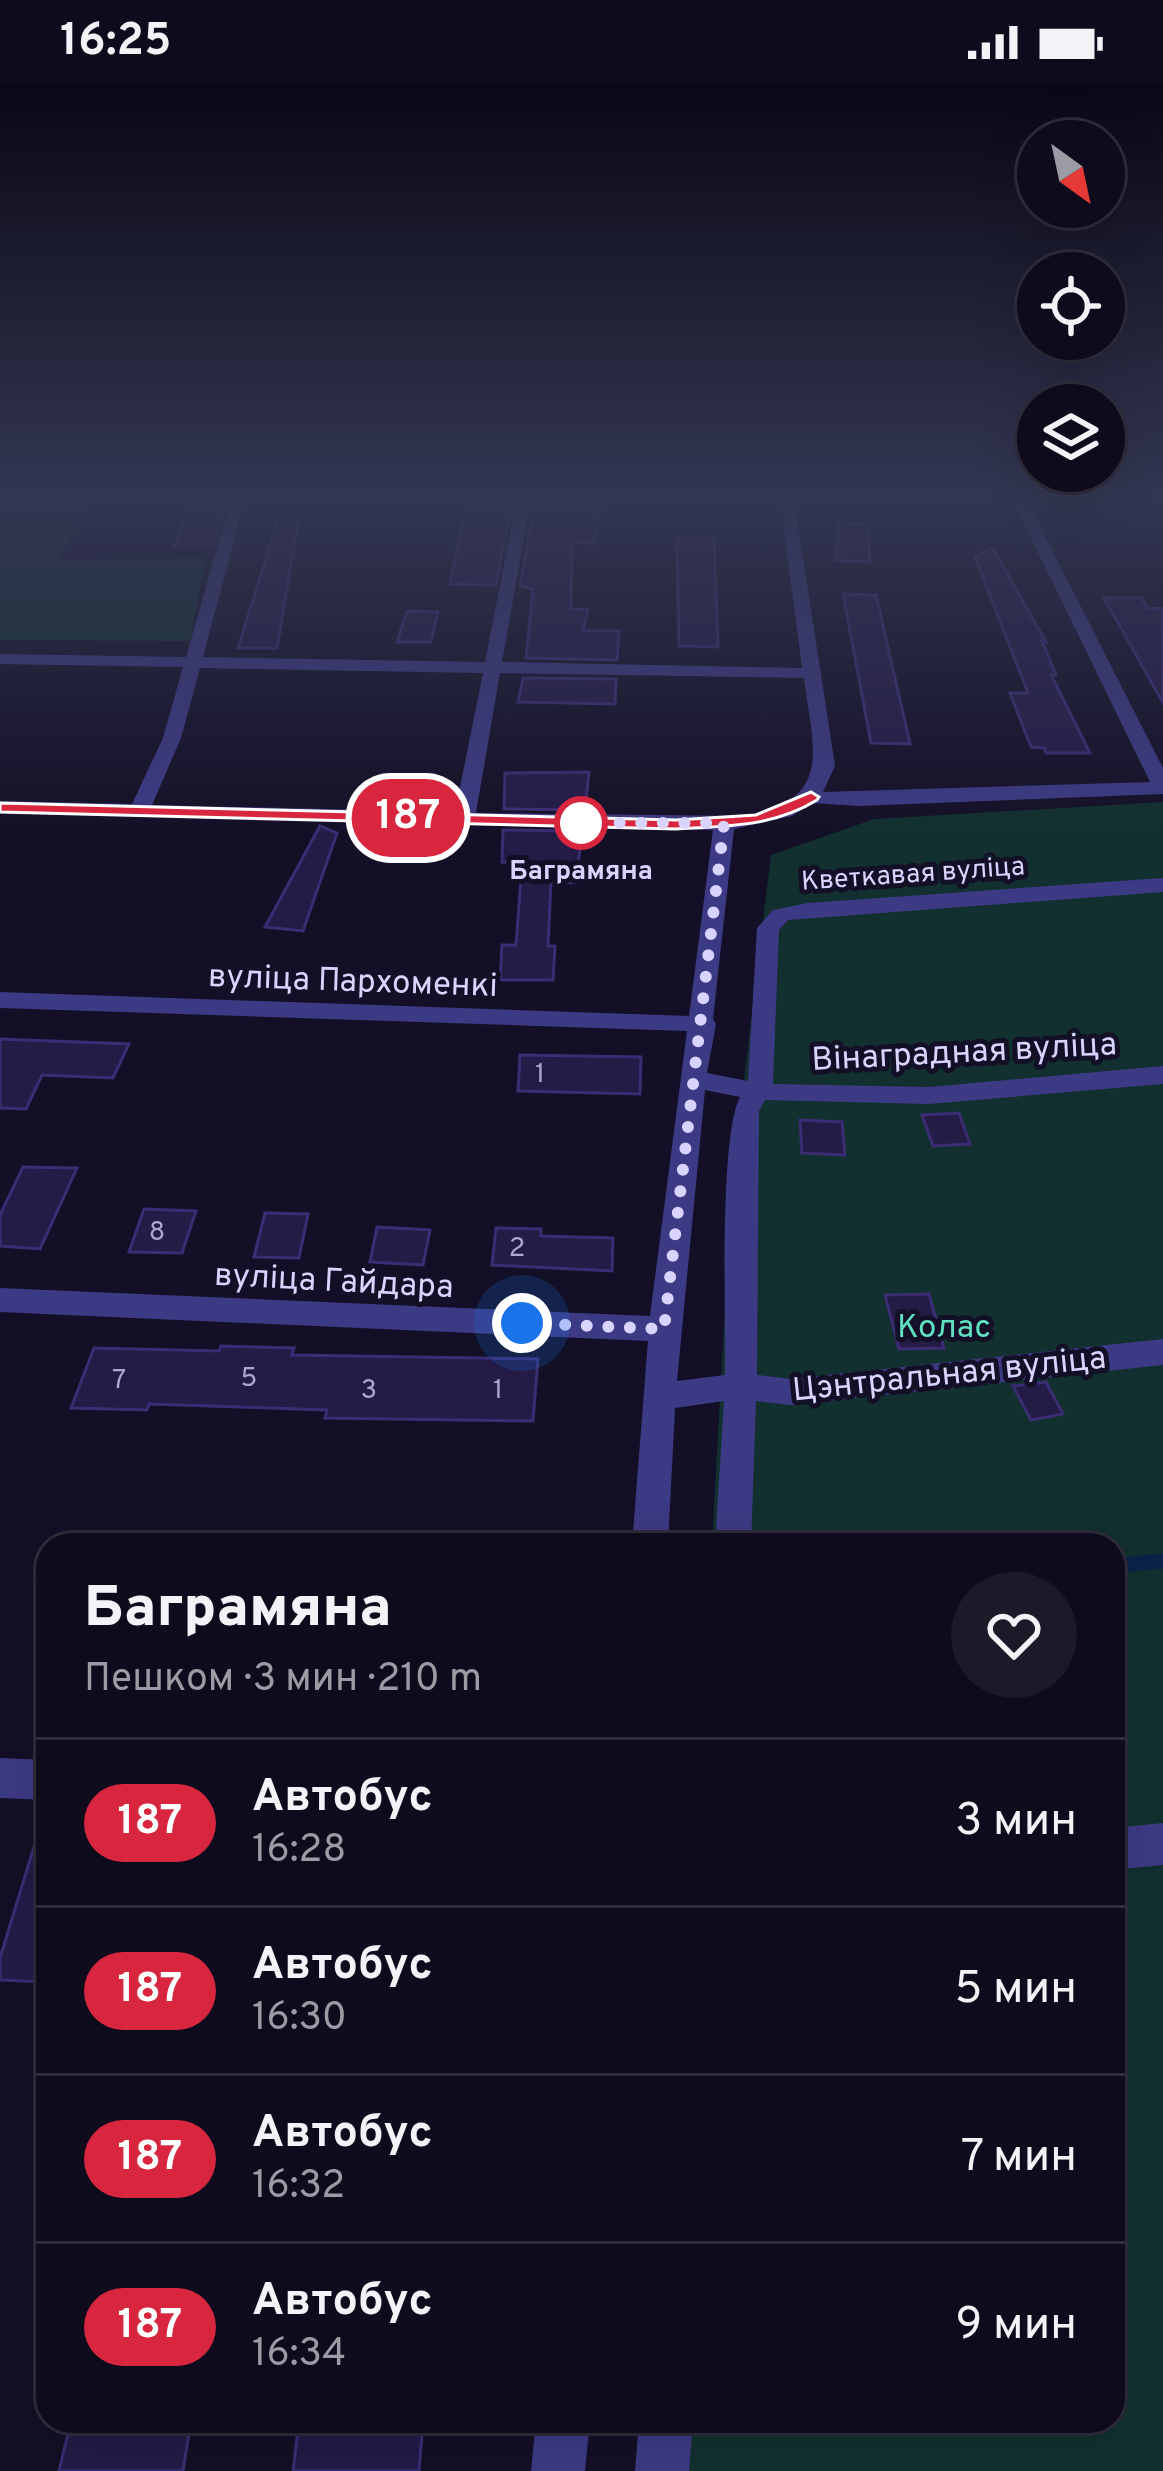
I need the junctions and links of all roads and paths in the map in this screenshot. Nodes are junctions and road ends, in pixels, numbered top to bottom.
1 (208, 610) edge
2 (504, 610) edge
3 (805, 610) edge
4 (1074, 610) edge
5 (0, 659) edge
6 (194, 661) junction
7 (494, 664) junction
8 (814, 673) junction
9 (1163, 788) edge
10 (811, 797) junction
11 (0, 807) edge
12 (139, 811) junction
13 (464, 820) junction
14 (724, 823) junction
15 (1163, 885) edge
16 (0, 1000) edge
17 (704, 1024) junction
18 (1163, 1075) edge
19 (698, 1080) junction
20 (753, 1093) junction
21 (0, 1300) edge
22 (664, 1329) junction
23 (1163, 1352) edge
24 (739, 1386) junction
25 (663, 1396) junction
26 (651, 1533) edge
27 (735, 1533) edge
28 (0, 1778) edge
29 (36, 1780) edge
30 (1163, 1844) edge
31 (1125, 1848) edge
32 (562, 2433) edge
33 (665, 2433) edge
34 (558, 2471) edge
35 (662, 2471) edge

1 - 6 street
2 - 7 street
3 - 8 street
4 - 9 street
5 - 6 street
6 - 7 street
6 - 12 street
7 - 8 street
7 - 13 street
8 - 10 street
9 - 10 street
10 - 14 street
11 - 12 street
12 - 13 street
13 - 14 street
14 - 17 street
15 - 20 street, Кветкавая вуліца
16 - 17 street, вуліца Пархоменкі
17 - 19 street
18 - 20 street, Вінаградная вуліца
19 - 20 street, Вінаградная вуліца
19 - 22 street
20 - 24 street, Кветкавая вуліца
21 - 22 street, вуліца Гайдара
22 - 25 street
23 - 24 street, Цэнтральная вуліца
24 - 25 street, Цэнтральная вуліца
24 - 27 street, Кветкавая вуліца
25 - 26 street
28 - 29 street
30 - 31 street
32 - 34 street
33 - 35 street

